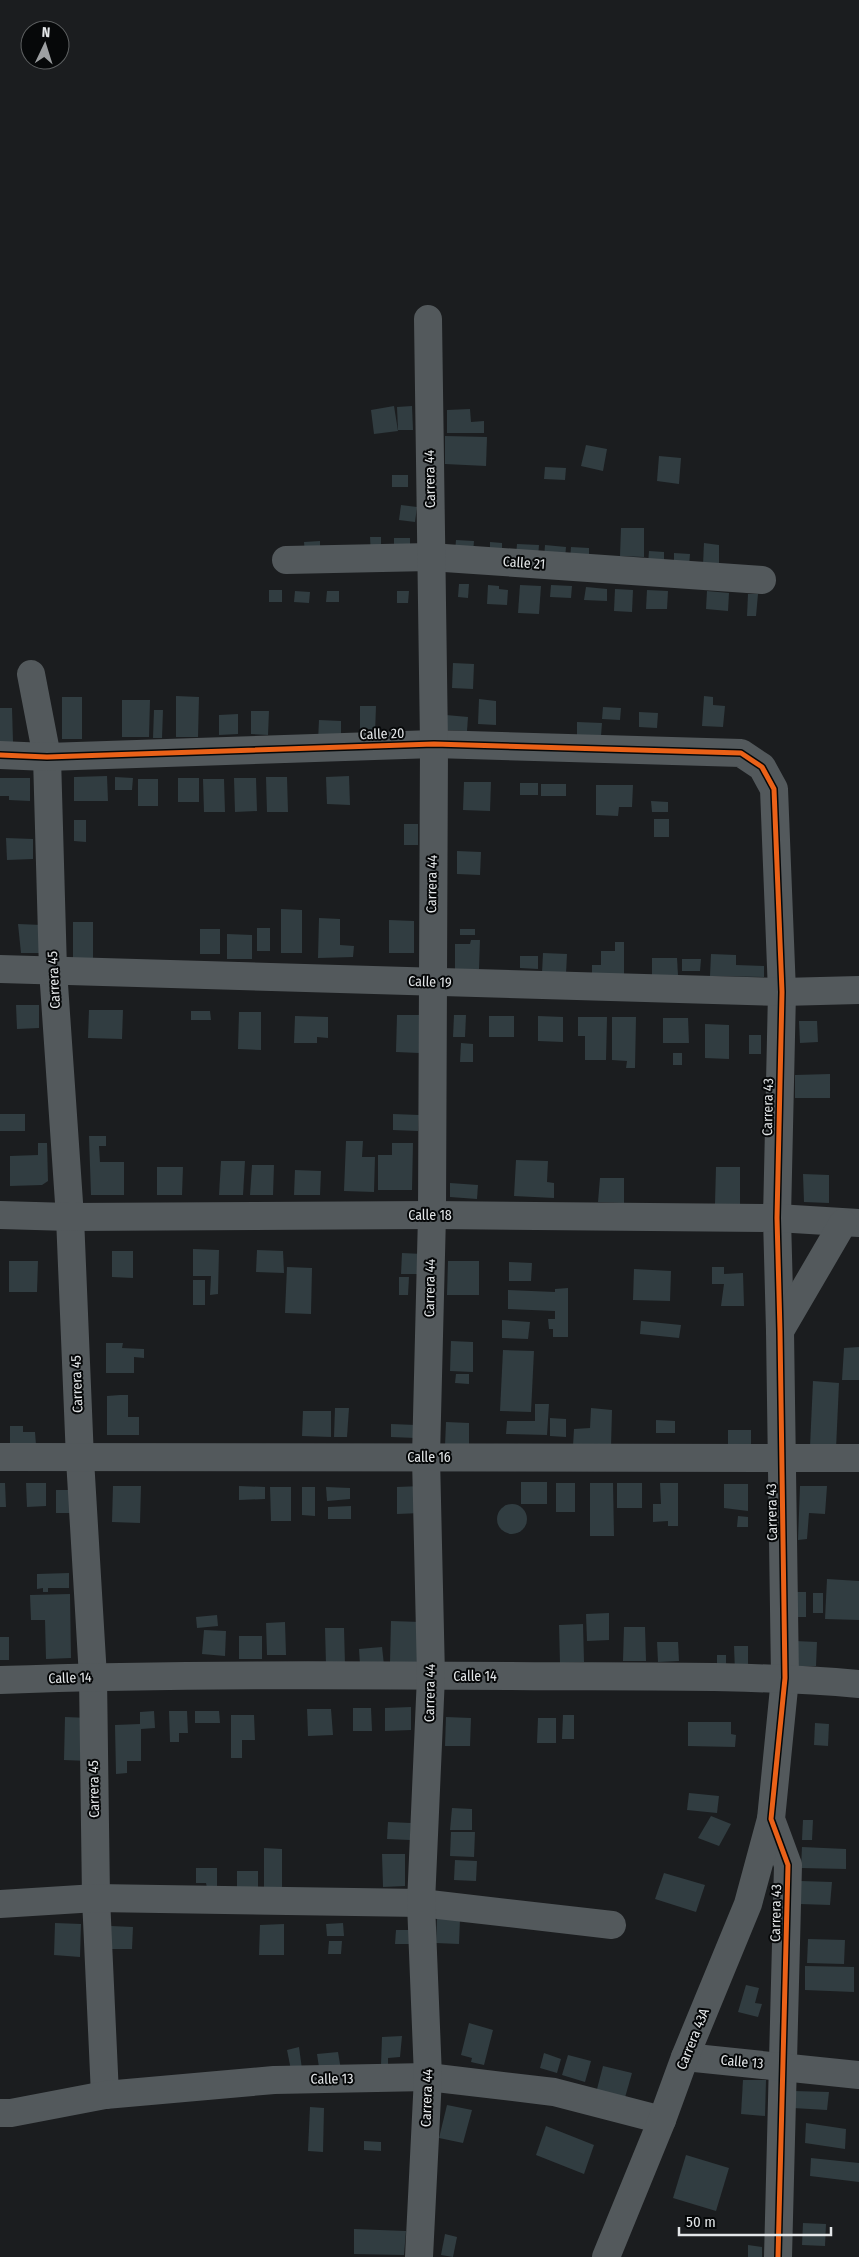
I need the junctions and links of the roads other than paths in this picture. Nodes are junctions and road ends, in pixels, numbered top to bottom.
1 (428, 319) dead end
2 (430, 557) junction
3 (286, 560) dead end
4 (762, 580) dead end
5 (31, 674) dead end
6 (434, 744) junction
7 (0, 755) edge
8 (47, 758) junction
9 (762, 767) joint
10 (0, 969) edge
11 (53, 970) junction
12 (431, 982) junction
13 (859, 990) edge
14 (782, 992) junction
15 (0, 1215) edge
16 (432, 1215) junction
17 (70, 1217) junction
18 (777, 1218) junction
19 (851, 1223) edge
20 (780, 1331) junction
21 (0, 1457) edge
22 (426, 1457) junction
23 (782, 1457) junction
24 (80, 1458) junction
25 (859, 1458) edge
26 (431, 1676) junction
27 (93, 1677) junction
28 (785, 1678) junction
29 (0, 1680) edge
30 (859, 1684) edge
31 (771, 1819) junction
32 (96, 1898) junction
33 (421, 1903) junction
34 (0, 1904) edge
35 (612, 1926) dead end
36 (685, 2057) junction
37 (784, 2066) junction
38 (859, 2075) edge
39 (428, 2077) junction
40 (105, 2095) junction
41 (0, 2113) edge
42 (662, 2120) junction
43 (420, 2257) edge
44 (606, 2257) edge
45 (778, 2257) edge

1 - 2 street, Carrera 44
2 - 3 street, Calle 21
2 - 4 street, Calle 21
2 - 6 street, Carrera 44
5 - 8 street, Carrera 45
6 - 8 street, Calle 20
6 - 9 street, Calle 20
6 - 12 street, Carrera 44
7 - 8 street, Calle 20
8 - 11 street, Carrera 45
9 - 14 street, Carrera 43
10 - 11 street, Calle 19
11 - 12 street, Calle 19
11 - 17 street, Carrera 45
12 - 14 street, Calle 19
12 - 16 street, Carrera 44
13 - 14 street, Calle 19
14 - 18 street, Carrera 43
15 - 17 street, Calle 18
16 - 17 street, Calle 18
16 - 18 street, Calle 18
16 - 22 street, Carrera 44
17 - 24 street, Carrera 45
18 - 19 street, Calle 18
18 - 20 street, Carrera 43
19 - 20 street
20 - 23 street, Carrera 43
21 - 24 street, Calle 16
22 - 23 street, Calle 16
22 - 24 street, Calle 16
22 - 26 street, Carrera 44
23 - 25 street, Calle 16
23 - 28 street, Carrera 43
24 - 27 street, Carrera 45
26 - 27 street, Calle 14
26 - 28 street, Calle 14
26 - 33 street, Carrera 44
27 - 29 street, Calle 14
27 - 32 street, Carrera 45
28 - 30 street, Calle 14
28 - 31 street, Carrera 43
31 - 36 street, Carrera 43A
31 - 37 street, Carrera 43
32 - 33 street
32 - 34 street
32 - 40 street, Carrera 45
33 - 35 street
33 - 39 street, Carrera 44
36 - 37 street, Calle 13
36 - 42 street, Carrera 43A
37 - 38 street, Calle 13
37 - 45 street, Carrera 43
39 - 40 street, Calle 13
39 - 42 street, Calle 13
39 - 43 street, Carrera 44
40 - 41 street, Calle 13
42 - 44 street, Carrera 43A

